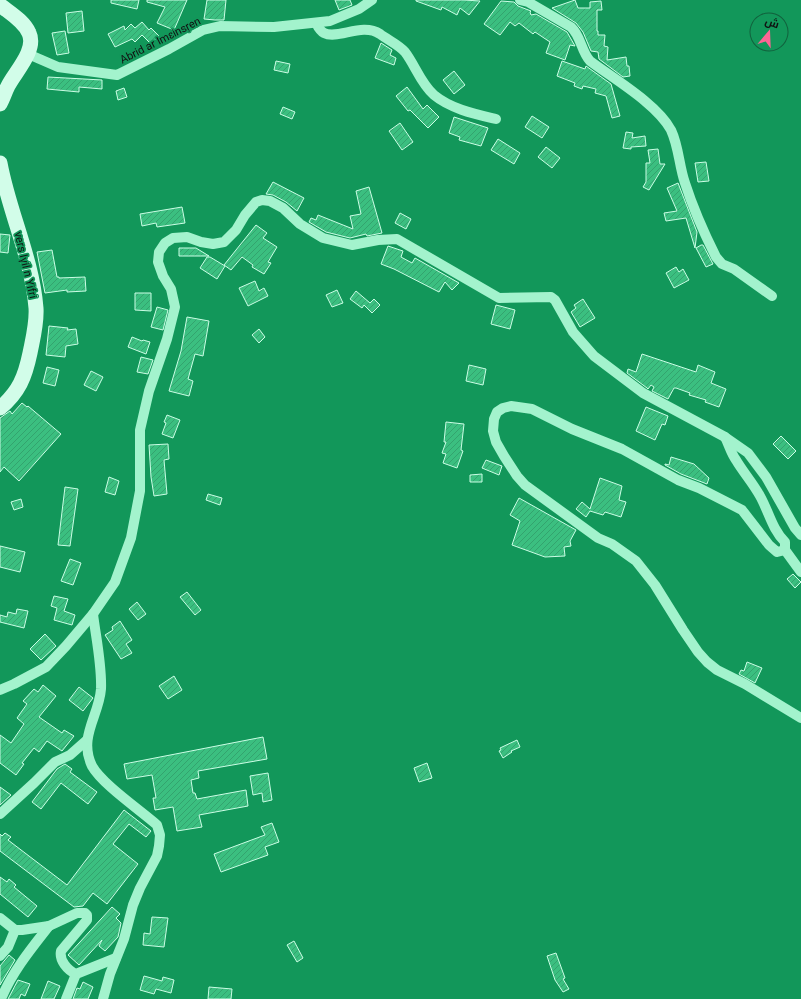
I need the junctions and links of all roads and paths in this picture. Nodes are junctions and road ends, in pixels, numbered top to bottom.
1 (372, 0) edge
2 (520, 0) edge
3 (0, 5) edge
4 (316, 24) junction
5 (28, 54) junction
6 (0, 104) edge
7 (496, 119) dead end
8 (0, 163) edge
9 (772, 296) dead end
10 (0, 408) edge
11 (725, 437) junction
12 (801, 535) edge
13 (785, 550) junction
14 (801, 572) edge
15 (93, 614) junction
16 (0, 690) edge
17 (801, 718) edge
18 (87, 740) junction
19 (0, 814) edge
20 (0, 918) edge
21 (49, 926) junction
22 (15, 930) junction
23 (0, 956) edge
24 (116, 958) junction
25 (76, 974) junction
26 (1, 999) edge
27 (66, 999) edge
28 (103, 999) edge

1 - 4 street, Abrid ar Imɛinsṛen
2 - 9 street
3 - 5 main road
4 - 5 street, Abrid ar Imɛinsṛen
4 - 7 street
5 - 6 main road
8 - 10 main road, vers Iγil n Yifri
11 - 12 street
11 - 13 street
11 - 15 street
13 - 14 street
13 - 17 street
15 - 16 street
15 - 18 street
18 - 19 street
18 - 24 street
20 - 22 street
21 - 22 street
21 - 25 street
21 - 26 street
22 - 23 street
24 - 25 street
24 - 28 street
25 - 27 street

